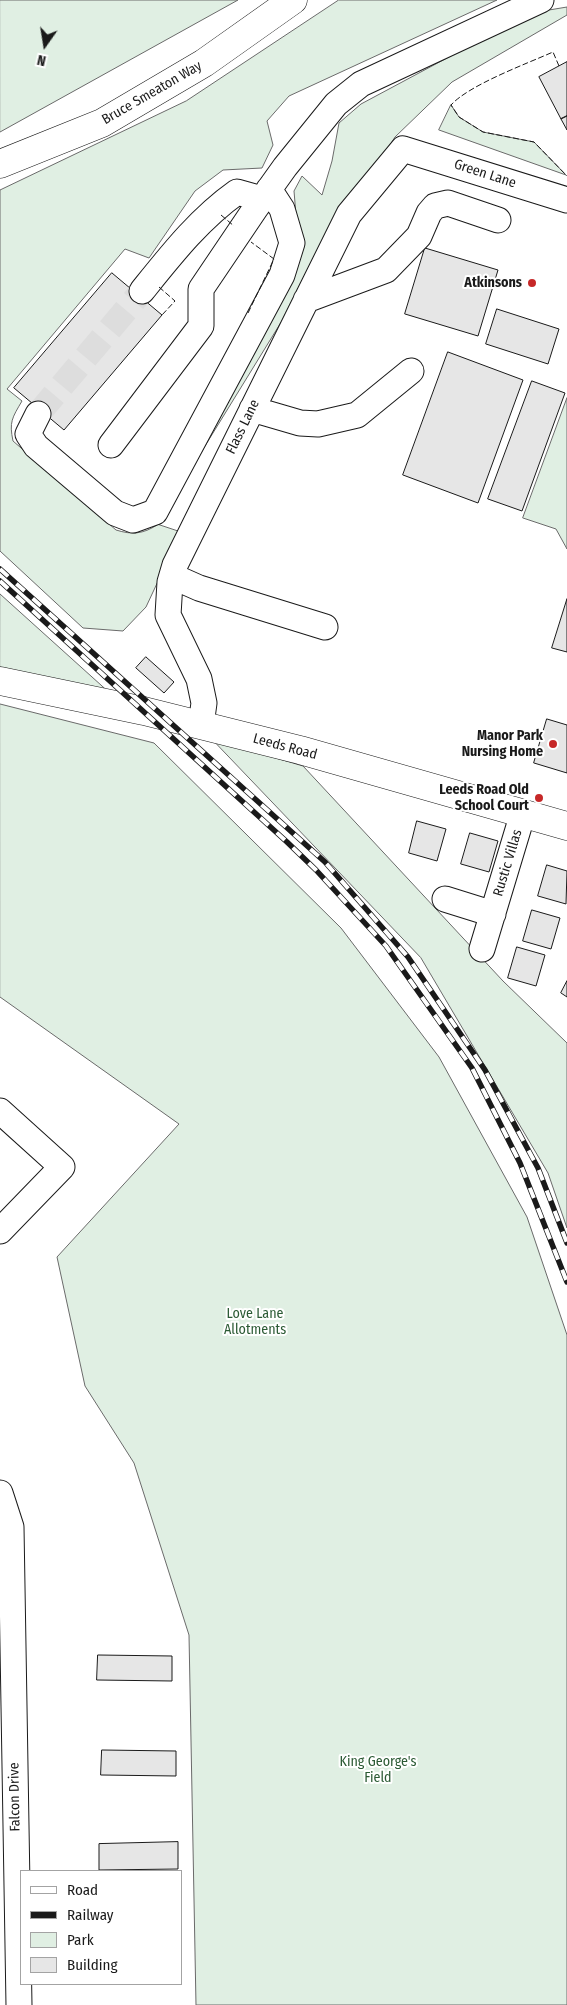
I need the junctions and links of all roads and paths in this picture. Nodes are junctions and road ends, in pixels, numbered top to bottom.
1 (293, 0) edge
2 (541, 0) edge
3 (403, 149) joint
4 (0, 164) edge
5 (266, 194) junction
6 (567, 200) edge
7 (498, 220) dead end
8 (142, 291) tunnel mouth
9 (306, 300) junction
10 (411, 371) dead end
11 (252, 409) junction
12 (38, 414) tunnel mouth
13 (112, 445) dead end
14 (172, 576) junction
15 (325, 627) dead end
16 (0, 680) edge
17 (201, 725) junction
18 (523, 813) junction
19 (567, 826) edge
20 (446, 899) dead end
21 (493, 914) junction
22 (482, 949) dead end
23 (0, 1111) edge
24 (0, 1231) edge
25 (0, 1493) edge
26 (6, 1590) edge
27 (7, 1717) edge
28 (9, 1908) edge
29 (19, 2005) edge

1 - 4 main road, Bruce Smeaton Way
2 - 5 street
3 - 6 street, Green Lane
3 - 9 street, Flass Lane
5 - 8 street
5 - 12 street
5 - 13 street
7 - 9 street
9 - 11 street, Flass Lane
10 - 11 street
11 - 14 street, Flass Lane
14 - 15 street
14 - 17 street, Flass Lane
16 - 17 main road, Leeds Road
17 - 18 main road, Leeds Road
18 - 19 main road, Leeds Road
18 - 21 street, Rustic Villas
20 - 21 street, Rustic Villas
21 - 22 street, Rustic Villas
23 - 24 street
25 - 26 street, Falcon Drive
26 - 27 street, Falcon Drive
27 - 28 street, Falcon Drive
28 - 29 street, Falcon Drive

